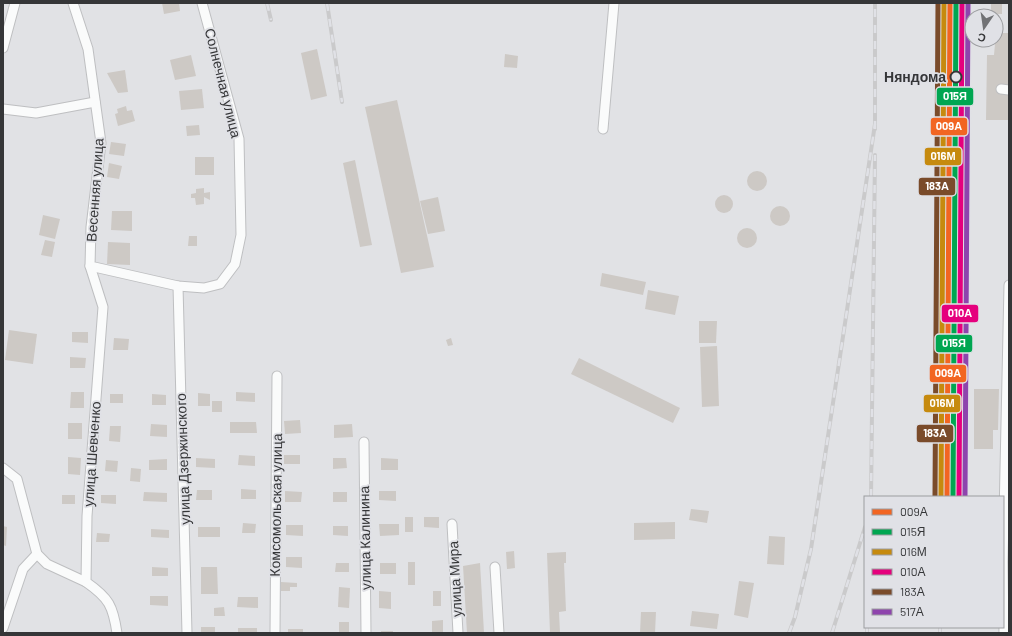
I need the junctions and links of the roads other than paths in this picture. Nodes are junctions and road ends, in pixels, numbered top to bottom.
1 (15, 3) edge
2 (73, 3) edge
3 (202, 3) edge
4 (614, 3) edge
5 (3, 48) edge
6 (95, 102) junction
7 (3, 109) edge
8 (603, 128) dead end
9 (90, 266) junction
10 (1009, 284) edge
11 (178, 286) junction
12 (277, 376) dead end
13 (364, 442) dead end
14 (3, 468) edge
15 (1004, 516) edge
16 (452, 524) dead end
17 (37, 554) junction
18 (495, 567) dead end
19 (86, 582) junction
20 (3, 628) edge
21 (117, 633) edge
22 (187, 633) edge
23 (275, 633) edge
24 (366, 633) edge
25 (458, 633) edge
26 (499, 633) edge

1 - 5 street
2 - 6 street, Весенняя улица
3 - 11 street, Солнечная улица
4 - 8 street
6 - 7 street
6 - 9 street, Весенняя улица
9 - 11 street
9 - 19 street, улица Шевченко
10 - 15 street
11 - 22 street, улица Дзержинского
12 - 23 street, Комсомольская улица
13 - 24 street, улица Калинина
14 - 17 street
16 - 25 street, улица Мира
17 - 19 street
17 - 20 street
18 - 26 street
19 - 21 street

